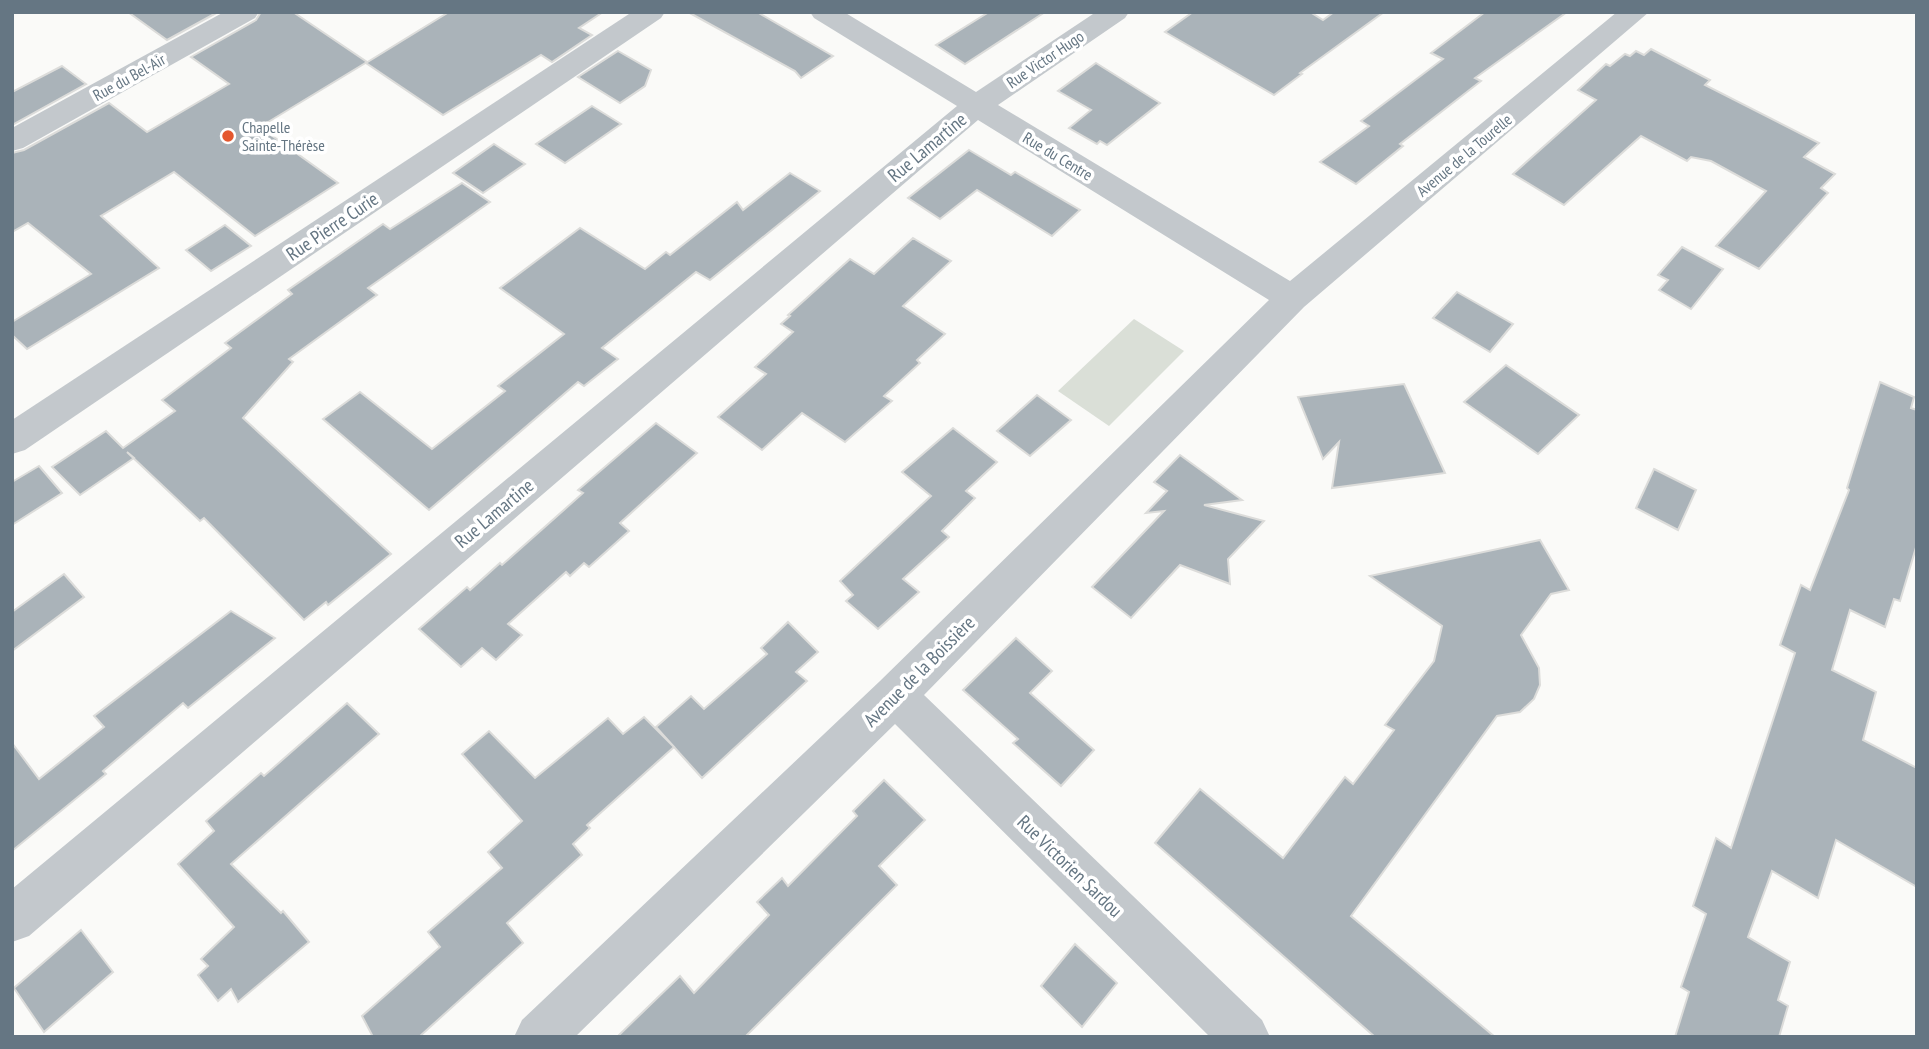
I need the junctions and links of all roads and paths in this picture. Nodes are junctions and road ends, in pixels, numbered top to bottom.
1 (245, 12) edge
2 (651, 12) edge
3 (824, 12) edge
4 (1115, 12) edge
5 (1635, 12) edge
6 (976, 106) junction
7 (12, 141) edge
8 (1293, 298) junction
9 (12, 439) edge
10 (895, 695) junction
11 (12, 919) edge
12 (539, 1037) edge
13 (1245, 1037) edge

1 - 7 street, Rue du Bel-Air
2 - 9 street, Rue Pierre Curie
3 - 6 street, Rue du Centre
4 - 6 street, Rue Victor Hugo
5 - 8 street, Avenue de la Tourelle
6 - 8 street, Rue du Centre
6 - 11 street, Rue Lamartine
8 - 10 street, Avenue de la Boissière
10 - 12 street, Avenue de la Boissière
10 - 13 street, Rue Victorien Sardou

